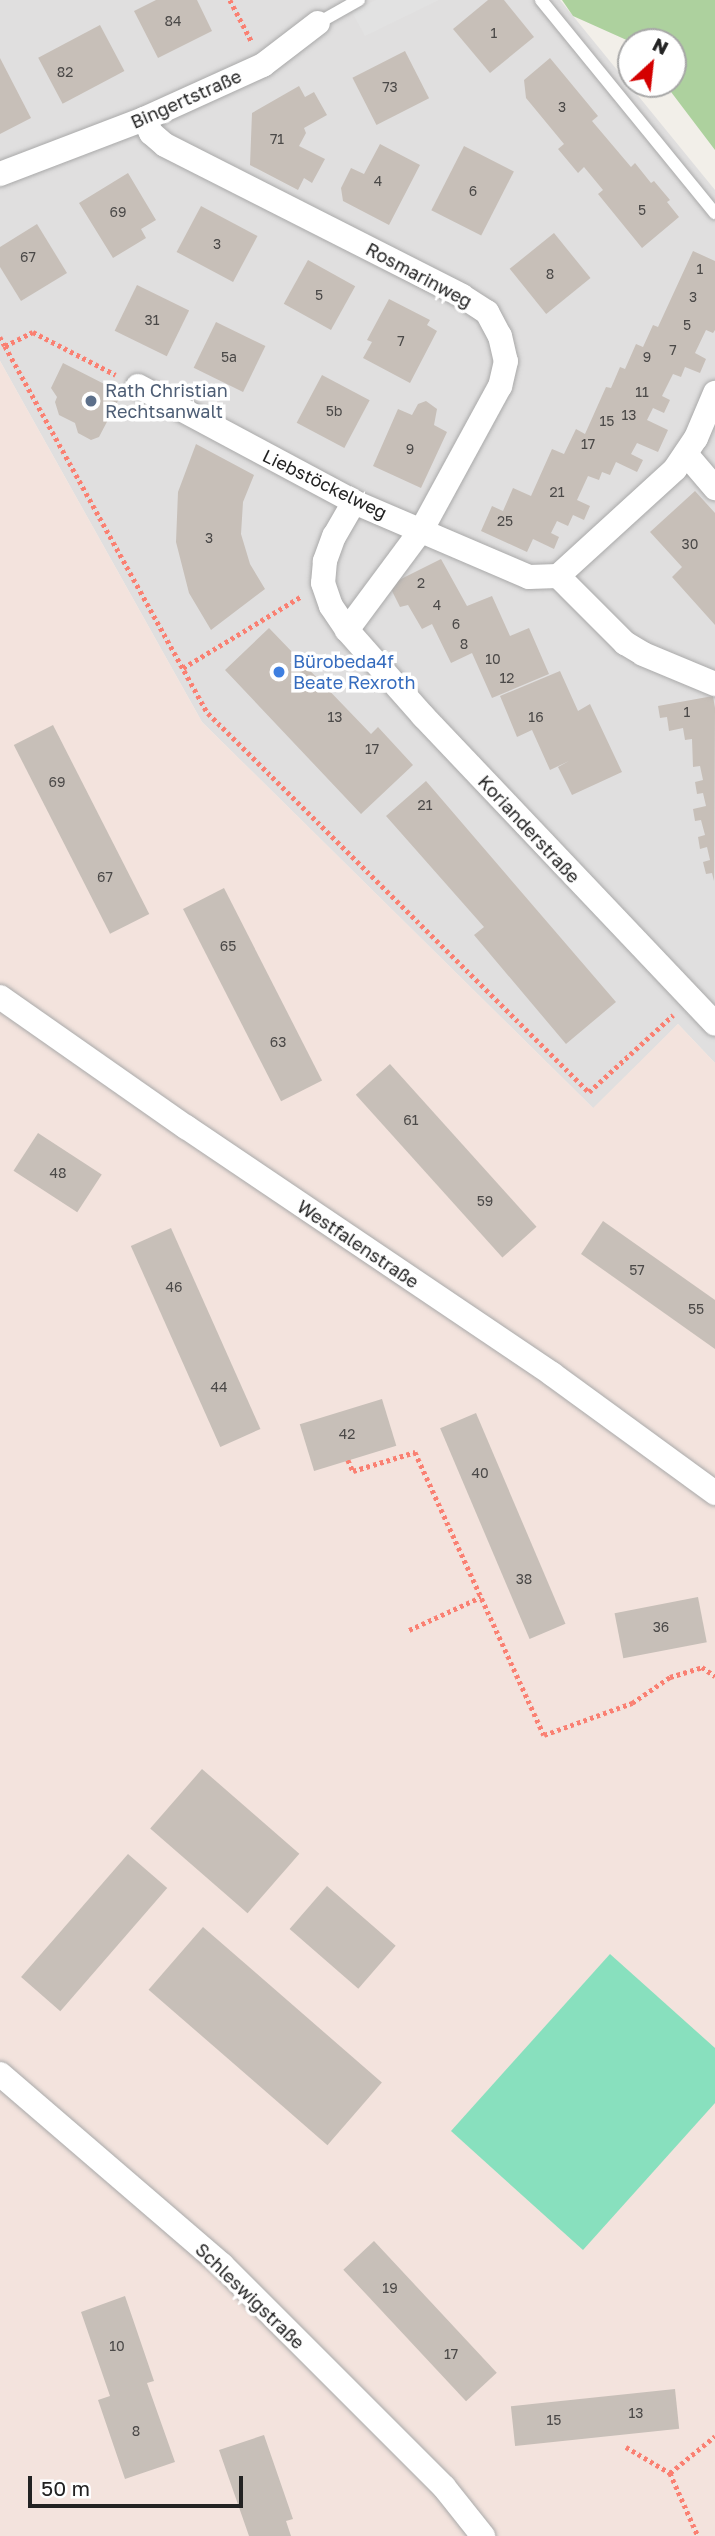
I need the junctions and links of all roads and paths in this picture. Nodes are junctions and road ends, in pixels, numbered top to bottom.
1 (230, 0) edge
2 (359, 0) edge
3 (541, 0) edge
4 (318, 23) joint
5 (263, 65) junction
6 (144, 119) junction
7 (0, 174) edge
8 (715, 213) edge
9 (0, 337) edge
10 (5, 346) junction
11 (138, 386) joint
12 (715, 393) edge
13 (686, 454) junction
14 (715, 488) edge
15 (354, 502) junction
16 (422, 529) junction
17 (558, 576) junction
18 (323, 583) junction
19 (347, 630) junction
20 (183, 668) junction
21 (715, 684) edge
22 (0, 997) edge
23 (691, 999) junction
24 (715, 1024) edge
25 (348, 1460) dead end
26 (715, 1493) edge
27 (481, 1597) junction
28 (409, 1630) dead end
29 (715, 1676) edge
30 (0, 2074) edge
31 (715, 2436) edge
32 (626, 2447) dead end
33 (670, 2473) junction
34 (483, 2536) edge
35 (698, 2536) edge

1 - 5 path
2 - 4 lane, Bingertstraße
3 - 8 lane
4 - 5 street, Bingertstraße
5 - 6 street, Bingertstraße
6 - 7 street, Bingertstraße
6 - 16 street, Rosmarinweg
9 - 10 path
10 - 11 path
10 - 20 path
11 - 15 street, Liebstöckelweg
12 - 13 street
13 - 14 street
13 - 17 street
15 - 16 street, Liebstöckelweg
15 - 18 street
16 - 17 street, Liebstöckelweg
16 - 19 street
17 - 21 street
18 - 19 street, Korianderstraße
18 - 20 path
19 - 23 street, Korianderstraße
20 - 23 path
22 - 26 street, Westfalenstraße
23 - 24 street, Korianderstraße
25 - 27 path
27 - 28 path
27 - 29 path
30 - 34 street, Schleswigstraße
31 - 33 path
32 - 33 path
33 - 35 path

